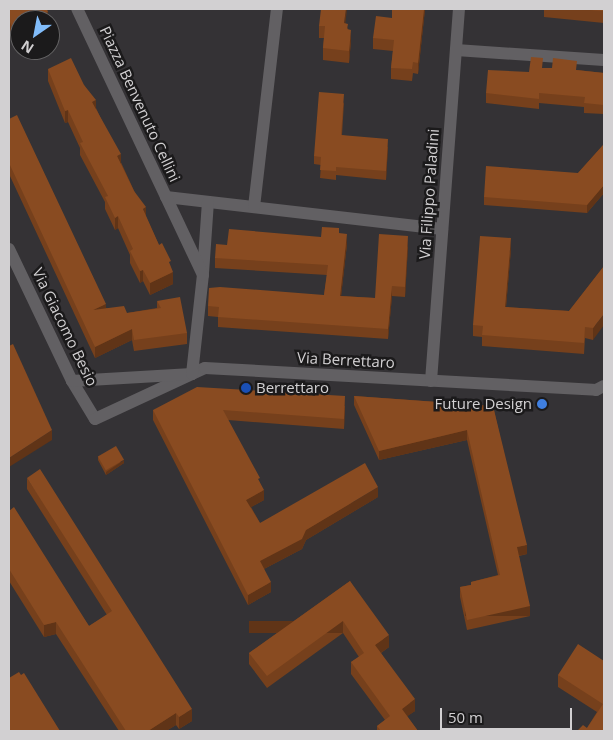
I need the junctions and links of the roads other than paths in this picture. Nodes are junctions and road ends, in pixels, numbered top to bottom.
1 (77, 9) edge
2 (277, 9) edge
3 (459, 9) edge
4 (456, 50) junction
5 (604, 60) edge
6 (166, 197) junction
7 (208, 202) junction
8 (254, 207) junction
9 (442, 228) junction
10 (9, 249) edge
11 (203, 275) junction
12 (192, 374) junction
13 (72, 381) junction
14 (430, 381) junction
15 (604, 386) edge
16 (95, 419) joint

1 - 6 street, Piazza Benvenuto Cellini
2 - 8 street
3 - 4 street, Via Filippo Paladini
4 - 5 street
4 - 9 street, Via Filippo Paladini
6 - 7 street, Piazza Benvenuto Cellini
6 - 11 street
7 - 8 street, Piazza Benvenuto Cellini
7 - 11 street
8 - 9 street, Piazza Benvenuto Cellini
9 - 14 street, Via Filippo Paladini
10 - 13 street, Via Giacomo Besio
11 - 12 street
12 - 13 street
12 - 14 street, Via Berrettaro
12 - 16 street, Via Berrettaro
13 - 16 street, Via Giacomo Besio
14 - 15 street, Via Berrettaro

